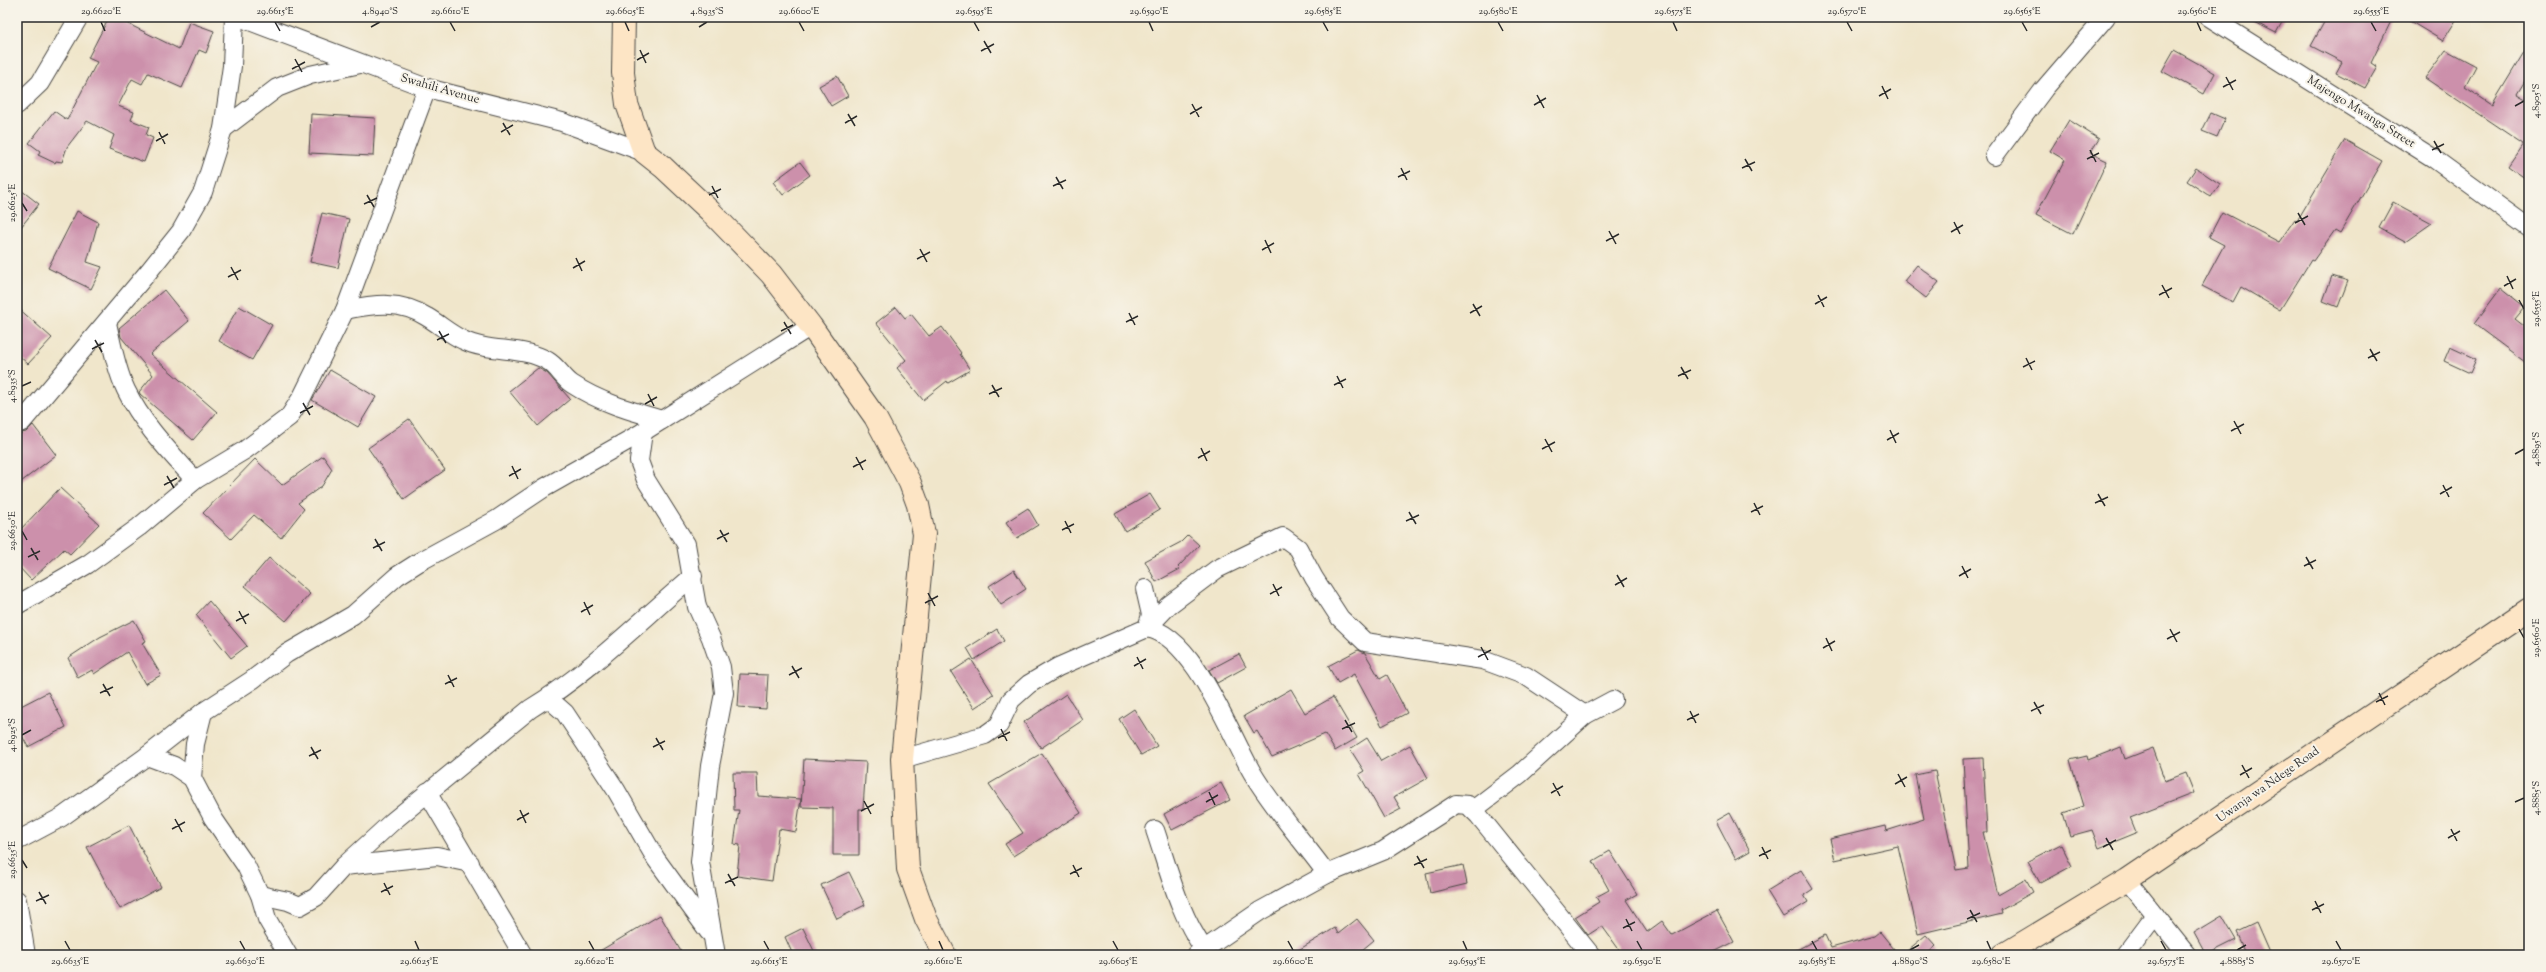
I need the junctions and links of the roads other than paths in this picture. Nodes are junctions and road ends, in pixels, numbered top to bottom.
1 (79, 17) edge
2 (234, 17) edge
3 (239, 17) edge
4 (624, 17) edge
5 (2106, 17) edge
6 (2209, 17) edge
7 (360, 64) junction
8 (427, 88) junction
9 (17, 105) edge
10 (223, 129) junction
11 (644, 152) junction
12 (1994, 156) dead end
13 (2529, 228) edge
14 (345, 310) junction
15 (107, 323) junction
16 (811, 326) junction
17 (662, 420) junction
18 (17, 424) edge
19 (643, 432) junction
20 (195, 480) junction
21 (693, 576) junction
22 (1145, 589) dead end
23 (17, 605) edge
24 (2529, 609) edge
25 (1147, 628) junction
26 (548, 698) junction
27 (1613, 700) dead end
28 (203, 712) junction
29 (1585, 715) junction
30 (147, 756) junction
31 (902, 759) junction
32 (192, 778) junction
33 (427, 792) junction
34 (1472, 810) junction
35 (1155, 830) dead end
36 (17, 841) edge
37 (470, 863) junction
38 (344, 866) junction
39 (1327, 874) junction
40 (2127, 880) junction
41 (260, 895) junction
42 (17, 900) edge
43 (2155, 915) junction
44 (711, 934) junction
45 (1200, 952) edge
46 (26, 955) edge
47 (288, 955) edge
48 (523, 955) edge
49 (716, 955) edge
50 (945, 955) edge
51 (1591, 955) edge
52 (2003, 955) edge
53 (2125, 955) edge
54 (2187, 955) edge

1 - 9 street
2 - 10 street
3 - 7 street, Swahili Avenue
4 - 11 street
5 - 12 street
6 - 13 street, Majengo Mwanga Street
7 - 8 street, Swahili Avenue
7 - 10 street
8 - 11 street, Swahili Avenue
8 - 14 street
10 - 15 street
11 - 16 street
14 - 17 street
14 - 20 street
15 - 18 street
15 - 20 street
16 - 17 street
16 - 31 street
17 - 19 street
19 - 21 street
19 - 28 street
20 - 23 street
21 - 26 street
21 - 44 street
22 - 25 street
24 - 40 street, Uwanja wa Ndege Road
25 - 29 street
25 - 31 street
25 - 39 street
26 - 33 street
26 - 44 street
27 - 29 street
28 - 30 street
28 - 32 street
29 - 34 street
30 - 32 street
30 - 36 street
31 - 50 street
32 - 41 street
33 - 37 street
33 - 38 street
34 - 39 street
34 - 51 street
35 - 45 street
37 - 38 street
37 - 48 street
38 - 41 street
39 - 45 street
40 - 43 street
40 - 52 street, Uwanja wa Ndege Road
41 - 47 street
42 - 46 street
43 - 53 street
43 - 54 street
44 - 49 street

